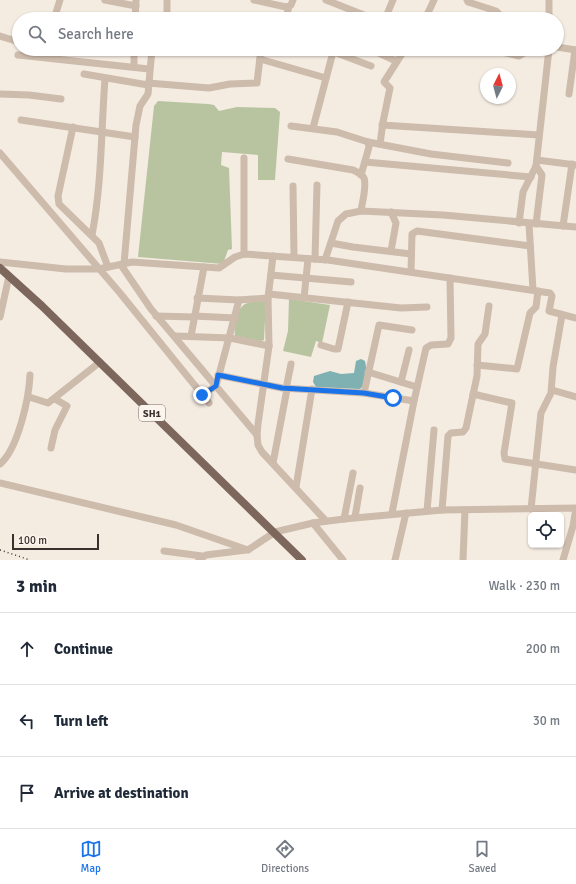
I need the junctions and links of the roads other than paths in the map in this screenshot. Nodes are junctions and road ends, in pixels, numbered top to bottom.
1 (60, 0) edge
2 (105, 0) edge
3 (167, 0) edge
4 (254, 0) edge
5 (326, 0) edge
6 (394, 0) edge
7 (434, 0) edge
8 (467, 0) edge
9 (549, 0) edge
10 (136, 3) edge
11 (291, 3) edge
12 (56, 12) edge
13 (166, 12) edge
14 (356, 12) edge
15 (388, 12) edge
16 (428, 12) edge
17 (496, 12) edge
18 (549, 12) edge
19 (0, 36) edge
20 (12, 40) edge
21 (564, 48) edge
22 (576, 50) edge
23 (27, 56) edge
24 (134, 56) edge
25 (151, 56) edge
26 (260, 56) edge
27 (329, 56) edge
28 (345, 56) edge
29 (385, 56) edge
30 (400, 56) edge
31 (548, 56) edge
32 (260, 59) junction
33 (396, 61) junction
34 (371, 66) dead end
35 (134, 68) junction
36 (149, 69) junction
37 (84, 74) dead end
38 (326, 78) junction
39 (105, 79) junction
40 (148, 84) junction
41 (0, 94) edge
42 (568, 94) dead end
43 (61, 99) dead end
44 (21, 120) dead end
45 (382, 125) junction
46 (291, 126) dead end
47 (73, 127) junction
48 (313, 128) junction
49 (101, 131) junction
50 (539, 134) junction
51 (135, 137) junction
52 (368, 142) junction
53 (380, 144) junction
54 (0, 153) edge
55 (244, 158) dead end
56 (288, 159) dead end
57 (365, 162) junction
58 (508, 163) dead end
59 (536, 163) junction
60 (574, 165) edge
61 (361, 174) junction
62 (530, 177) junction
63 (317, 185) dead end
64 (293, 186) dead end
65 (360, 211) junction
66 (391, 212) junction
67 (519, 223) junction
68 (533, 224) junction
69 (563, 226) junction
70 (576, 227) edge
71 (92, 235) junction
72 (331, 243) junction
73 (530, 246) junction
74 (391, 252) junction
75 (244, 254) junction
76 (411, 254) junction
77 (273, 256) junction
78 (294, 257) junction
79 (311, 259) junction
80 (325, 260) junction
81 (0, 262) edge
82 (122, 264) junction
83 (108, 267) junction
84 (204, 267) junction
85 (0, 268) edge
86 (99, 269) junction
87 (411, 272) junction
88 (271, 274) junction
89 (9, 276) junction
90 (306, 278) junction
91 (450, 278) junction
92 (351, 282) dead end
93 (536, 291) junction
94 (268, 296) junction
95 (197, 298) junction
96 (304, 298) junction
97 (239, 300) junction
98 (348, 302) junction
99 (489, 306) dead end
100 (427, 307) dead end
101 (562, 315) junction
102 (156, 316) junction
103 (0, 317) edge
104 (194, 317) junction
105 (234, 318) junction
106 (576, 318) edge
107 (412, 330) dead end
108 (175, 336) junction
109 (191, 336) junction
110 (230, 338) junction
111 (321, 345) dead end
112 (269, 346) junction
113 (409, 350) dead end
114 (100, 362) junction
115 (291, 364) dead end
116 (477, 365) junction
117 (368, 372) junction
118 (30, 375) dead end
119 (218, 375) junction
120 (401, 382) junction
121 (262, 385) junction
122 (216, 386) junction
123 (417, 387) junction
124 (287, 389) junction
125 (312, 389) junction
126 (552, 390) junction
127 (364, 393) junction
128 (473, 394) junction
129 (202, 395) junction
130 (29, 397) junction
131 (576, 397) edge
132 (55, 399) junction
133 (414, 401) junction
134 (209, 403) dead end
135 (434, 430) dead end
136 (257, 435) junction
137 (51, 448) dead end
138 (535, 462) junction
139 (272, 463) junction
140 (0, 464) edge
141 (576, 470) edge
142 (353, 472) dead end
143 (0, 483) edge
144 (296, 487) junction
145 (360, 488) dead end
146 (576, 508) edge
147 (531, 509) junction
148 (442, 510) junction
149 (466, 510) junction
150 (427, 511) junction
151 (406, 513) junction
152 (392, 514) junction
153 (355, 517) junction
154 (344, 519) junction
155 (326, 521) junction
156 (312, 523) junction
157 (275, 532) junction
158 (248, 550) junction
159 (164, 551) dead end
160 (200, 558) edge
161 (302, 560) edge
162 (344, 560) edge
163 (396, 560) edge
164 (463, 560) edge
165 (564, 560) edge

1 - 12 street
2 - 10 street
3 - 13 street
4 - 11 street
5 - 14 street
6 - 15 street
7 - 16 street
8 - 17 street
9 - 18 street
19 - 20 street
21 - 22 street
22 - 42 street
23 - 35 street
24 - 35 street
25 - 36 street
26 - 32 street
27 - 38 street
28 - 34 street
29 - 33 street
30 - 33 street
31 - 50 street
32 - 38 street
32 - 40 street
33 - 45 street
35 - 36 street
36 - 40 street
37 - 39 street
38 - 48 street
39 - 40 street
39 - 49 street
40 - 51 street
41 - 43 street
44 - 47 street
45 - 50 street
45 - 53 street
46 - 48 street
47 - 49 street
47 - 71 street
48 - 52 street
49 - 51 street
49 - 71 street
50 - 59 street
51 - 82 street
52 - 53 street
52 - 57 street
53 - 58 street
54 - 86 street
55 - 75 street
56 - 61 street
57 - 61 street
57 - 62 street
59 - 60 street
59 - 62 street
59 - 68 street
60 - 69 street
61 - 65 street
62 - 67 street
63 - 79 street
64 - 78 street
65 - 66 street
65 - 72 street
66 - 67 street
66 - 74 street
67 - 68 street
68 - 69 street
68 - 73 street
69 - 70 street
71 - 83 street
72 - 74 street
72 - 80 street
73 - 76 street
73 - 93 street
74 - 76 street
75 - 77 street
75 - 84 street
76 - 87 street
77 - 78 street
77 - 88 street
78 - 79 street
79 - 80 street
79 - 90 street
80 - 87 street
81 - 86 street
82 - 83 street
82 - 84 street
82 - 102 street
83 - 86 street
84 - 95 street
85 - 89 main road, SH1
86 - 129 street
87 - 91 street
88 - 90 street
88 - 94 street
89 - 103 street
89 - 114 main road, SH1
90 - 92 street
90 - 96 street
91 - 93 street
91 - 123 street
93 - 101 street
93 - 116 street
94 - 96 street
94 - 97 street
94 - 112 street
95 - 97 street
95 - 104 street
96 - 98 street
97 - 105 street
98 - 100 street
98 - 111 street
99 - 116 street
101 - 106 street
101 - 126 street
102 - 104 street
102 - 108 street
104 - 105 street
104 - 109 street
105 - 110 street
107 - 117 street
108 - 109 street
108 - 122 street
109 - 110 street
110 - 112 street
110 - 119 street
112 - 121 street
113 - 120 street
114 - 132 street
114 - 157 main road, SH1
115 - 124 street
116 - 128 street
117 - 120 street
117 - 127 street
118 - 130 street
119 - 121 street
119 - 122 street
120 - 123 street
121 - 124 street
121 - 136 street
122 - 129 street
122 - 136 street
123 - 133 street
124 - 125 street
124 - 139 street
125 - 127 street
125 - 144 street
126 - 131 street
126 - 138 street
127 - 133 street
128 - 138 street
128 - 148 street
129 - 134 street
130 - 132 street
130 - 140 street
132 - 137 street
133 - 152 street
135 - 150 street
136 - 139 street
138 - 141 street
138 - 147 street
139 - 144 street
142 - 154 street
143 - 158 street
144 - 155 street
145 - 153 street
146 - 147 street
146 - 165 street
147 - 149 street
148 - 149 street
148 - 150 street
149 - 164 street
150 - 151 street
151 - 152 street
151 - 163 street
152 - 153 street
153 - 154 street
154 - 155 street
155 - 156 street
156 - 157 street
156 - 162 street
157 - 158 street
157 - 161 main road, SH1
158 - 160 street
159 - 160 street

